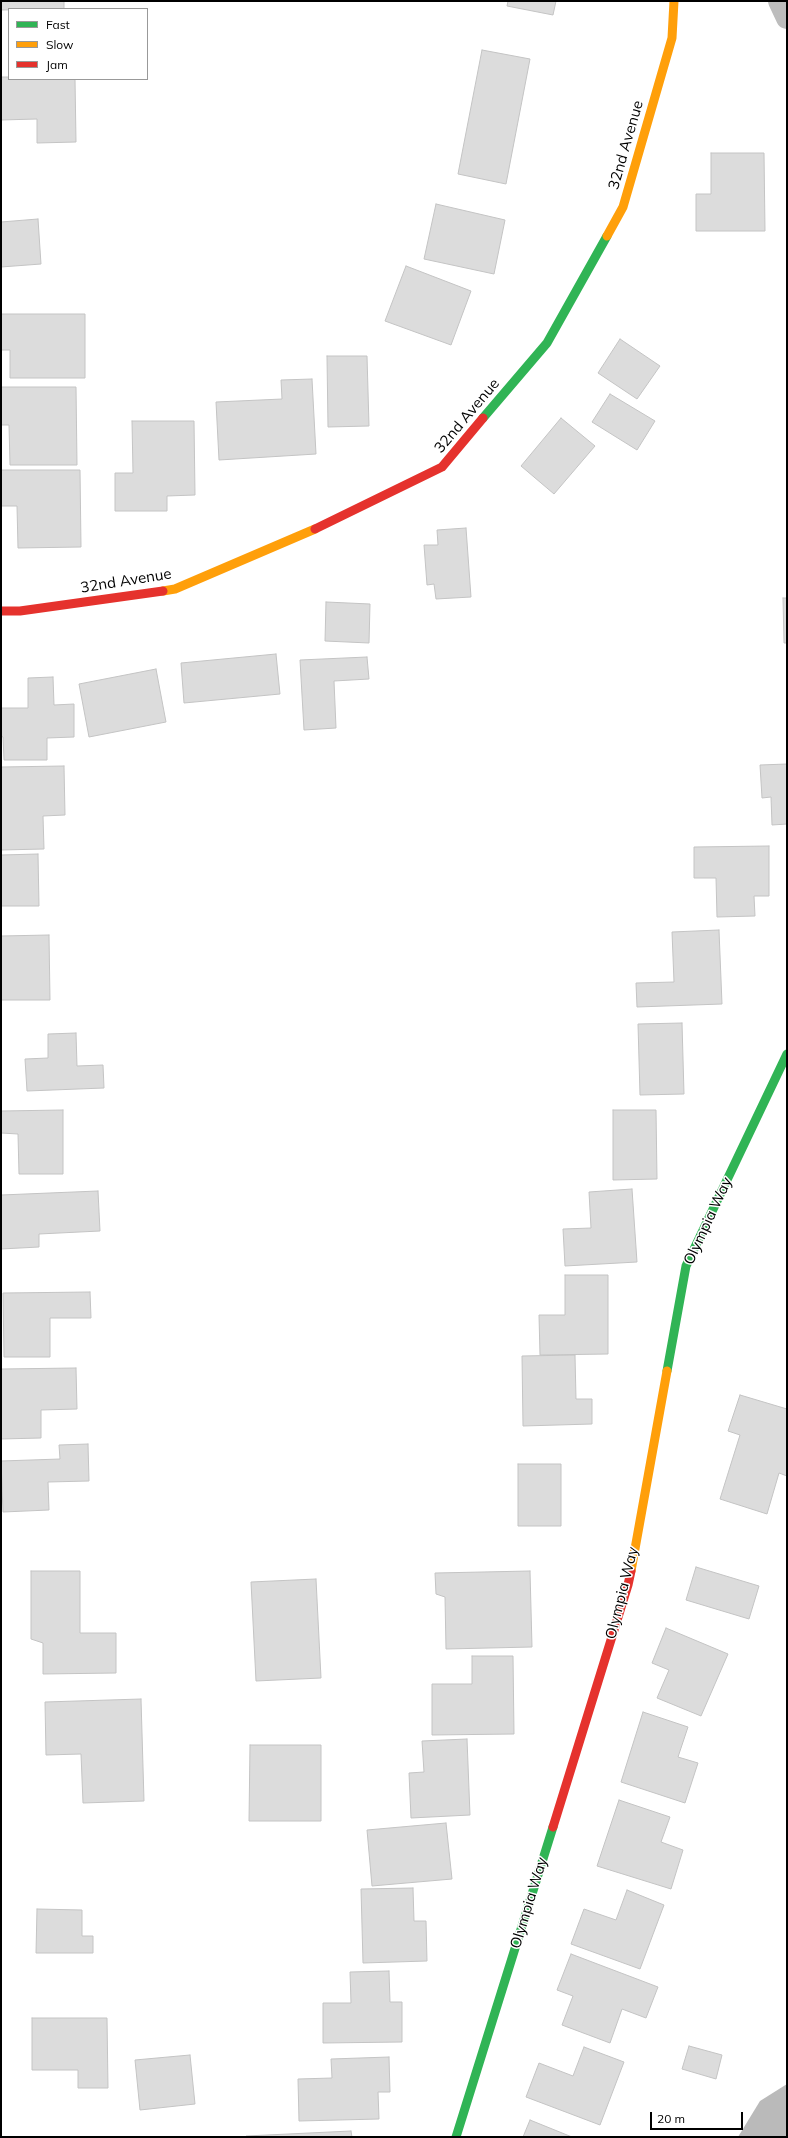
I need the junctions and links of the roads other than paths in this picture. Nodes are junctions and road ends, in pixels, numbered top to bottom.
1 (674, 1) edge
2 (779, 1) edge
3 (787, 18) edge
4 (1, 611) edge
5 (787, 1054) edge
6 (456, 2137) edge

1 - 4 street, 32nd Avenue
2 - 3 street
5 - 6 street, Olympia Way

